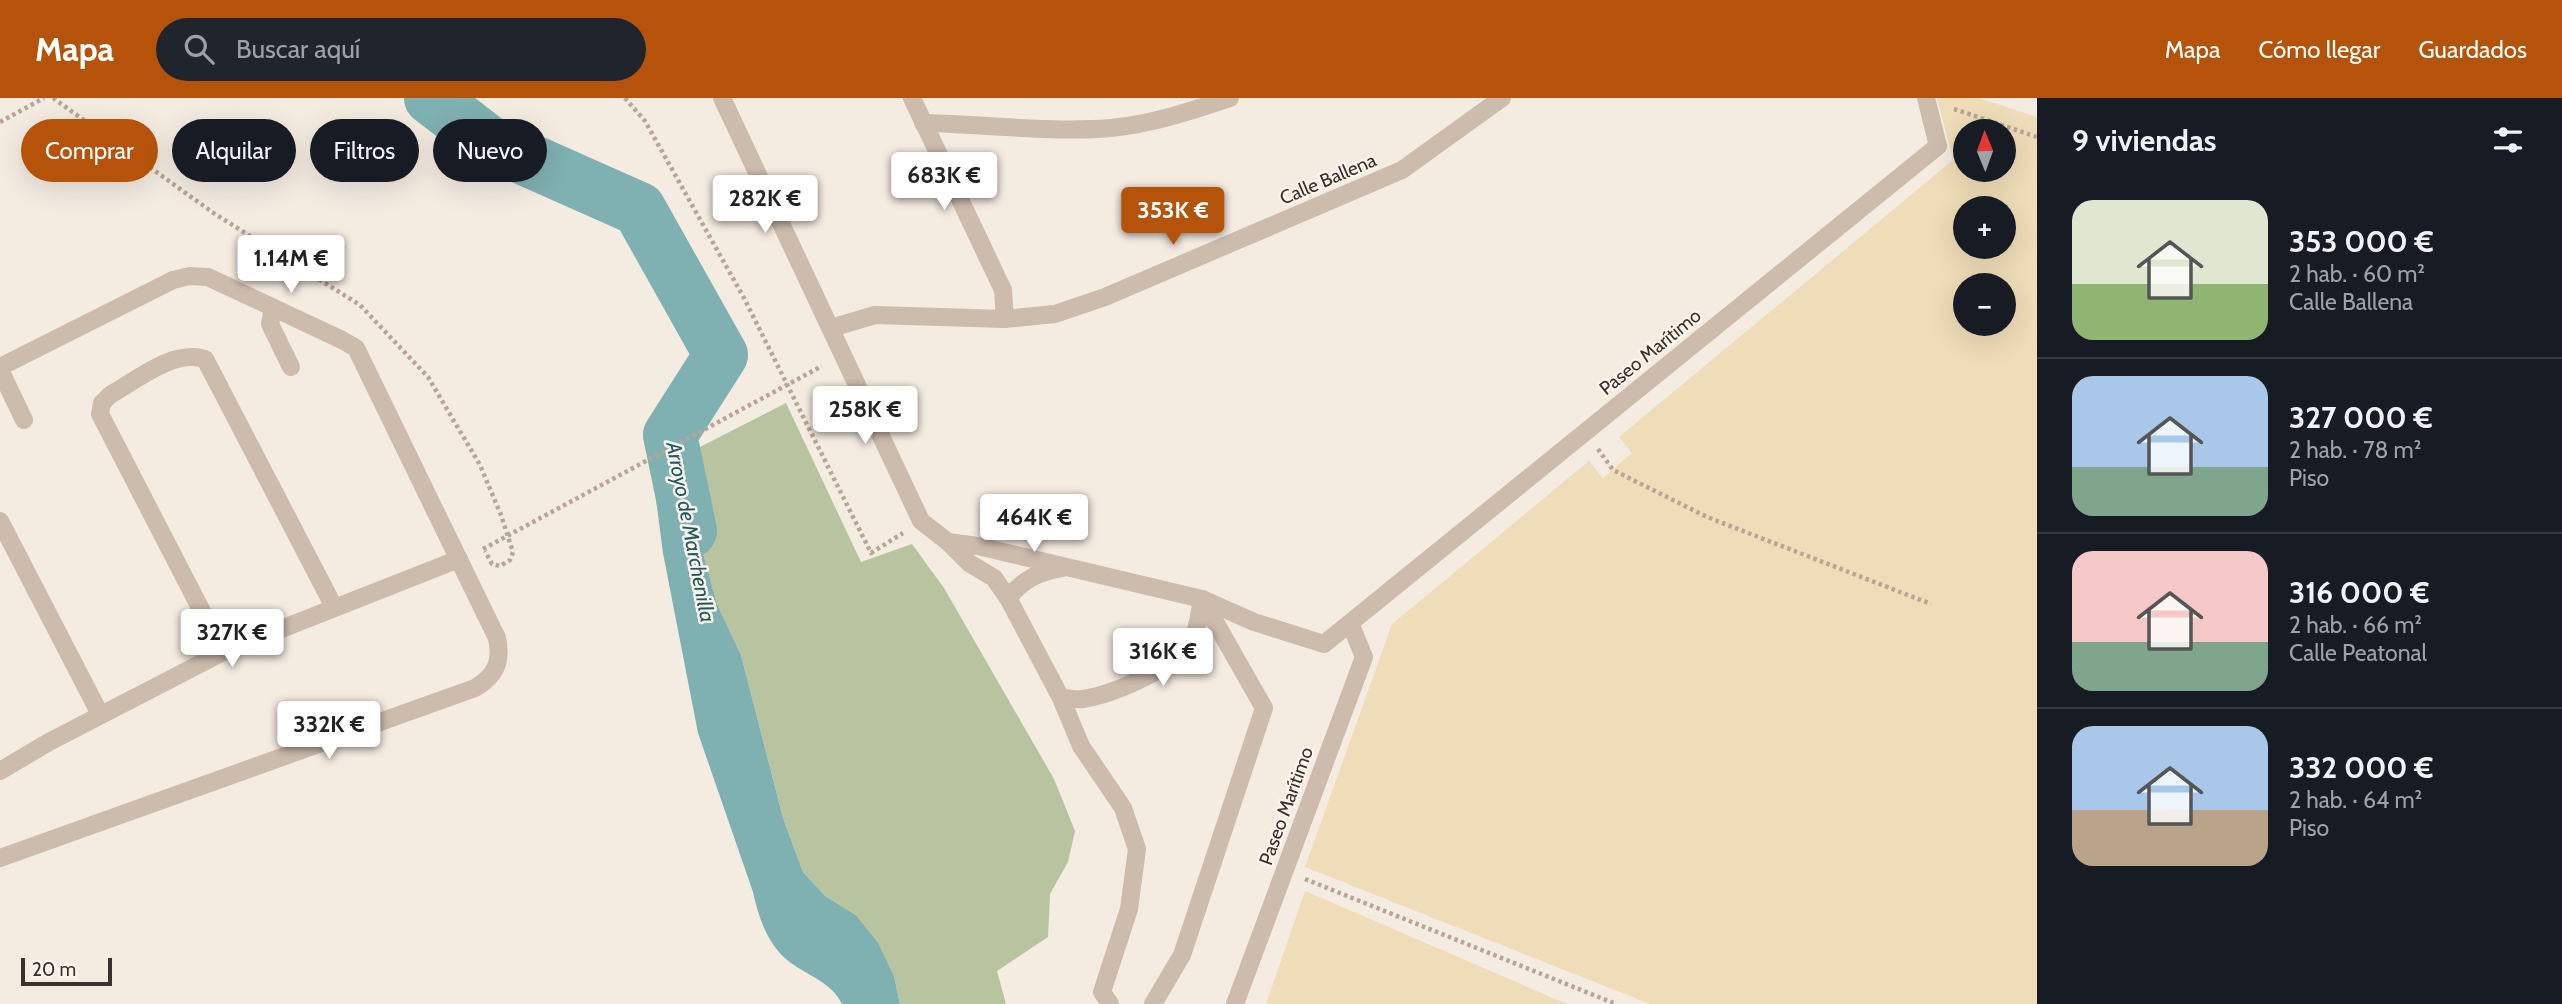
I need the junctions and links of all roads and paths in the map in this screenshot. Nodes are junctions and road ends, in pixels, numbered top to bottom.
1 (44, 98) edge
2 (625, 98) edge
3 (722, 98) edge
4 (912, 98) edge
5 (1230, 98) edge
6 (1502, 98) edge
7 (1926, 99) edge
8 (0, 122) edge
9 (923, 123) junction
10 (2037, 137) edge
11 (273, 308) junction
12 (1005, 319) junction
13 (831, 328) junction
14 (822, 366) dead end
15 (291, 367) dead end
16 (0, 368) edge
17 (24, 420) dead end
18 (1598, 449) dead end
19 (0, 521) edge
20 (921, 521) junction
21 (948, 541) junction
22 (483, 549) dead end
23 (459, 559) junction
24 (1083, 570) junction
25 (1008, 597) junction
26 (1202, 599) junction
27 (1931, 604) dead end
28 (334, 607) junction
29 (1350, 623) junction
30 (223, 652) junction
31 (1061, 698) junction
32 (100, 714) junction
33 (0, 771) edge
34 (0, 858) edge
35 (1285, 870) junction
36 (1110, 1004) edge
37 (1153, 1004) edge
38 (1235, 1004) edge
39 (1616, 1004) edge

1 - 8 path
2 - 20 path
3 - 13 street
4 - 9 street
5 - 9 street
6 - 12 street, Calle Ballena
7 - 10 path
7 - 29 street, Paseo Marítimo
9 - 12 street
11 - 15 street
11 - 16 street
11 - 23 street
12 - 13 street, Calle Ballena
13 - 20 street
14 - 22 path, bridge
16 - 17 street
18 - 27 path
19 - 32 street
20 - 21 street
21 - 24 street
21 - 25 street
23 - 28 street
23 - 34 street
24 - 25 street
24 - 26 street
25 - 31 street
26 - 29 street, Paseo Marítimo
26 - 31 street
26 - 37 street
28 - 30 street
28 - 30 street
29 - 35 street, Paseo Marítimo
30 - 32 street
31 - 36 street
32 - 33 street
35 - 38 street, Paseo Marítimo
35 - 39 path

